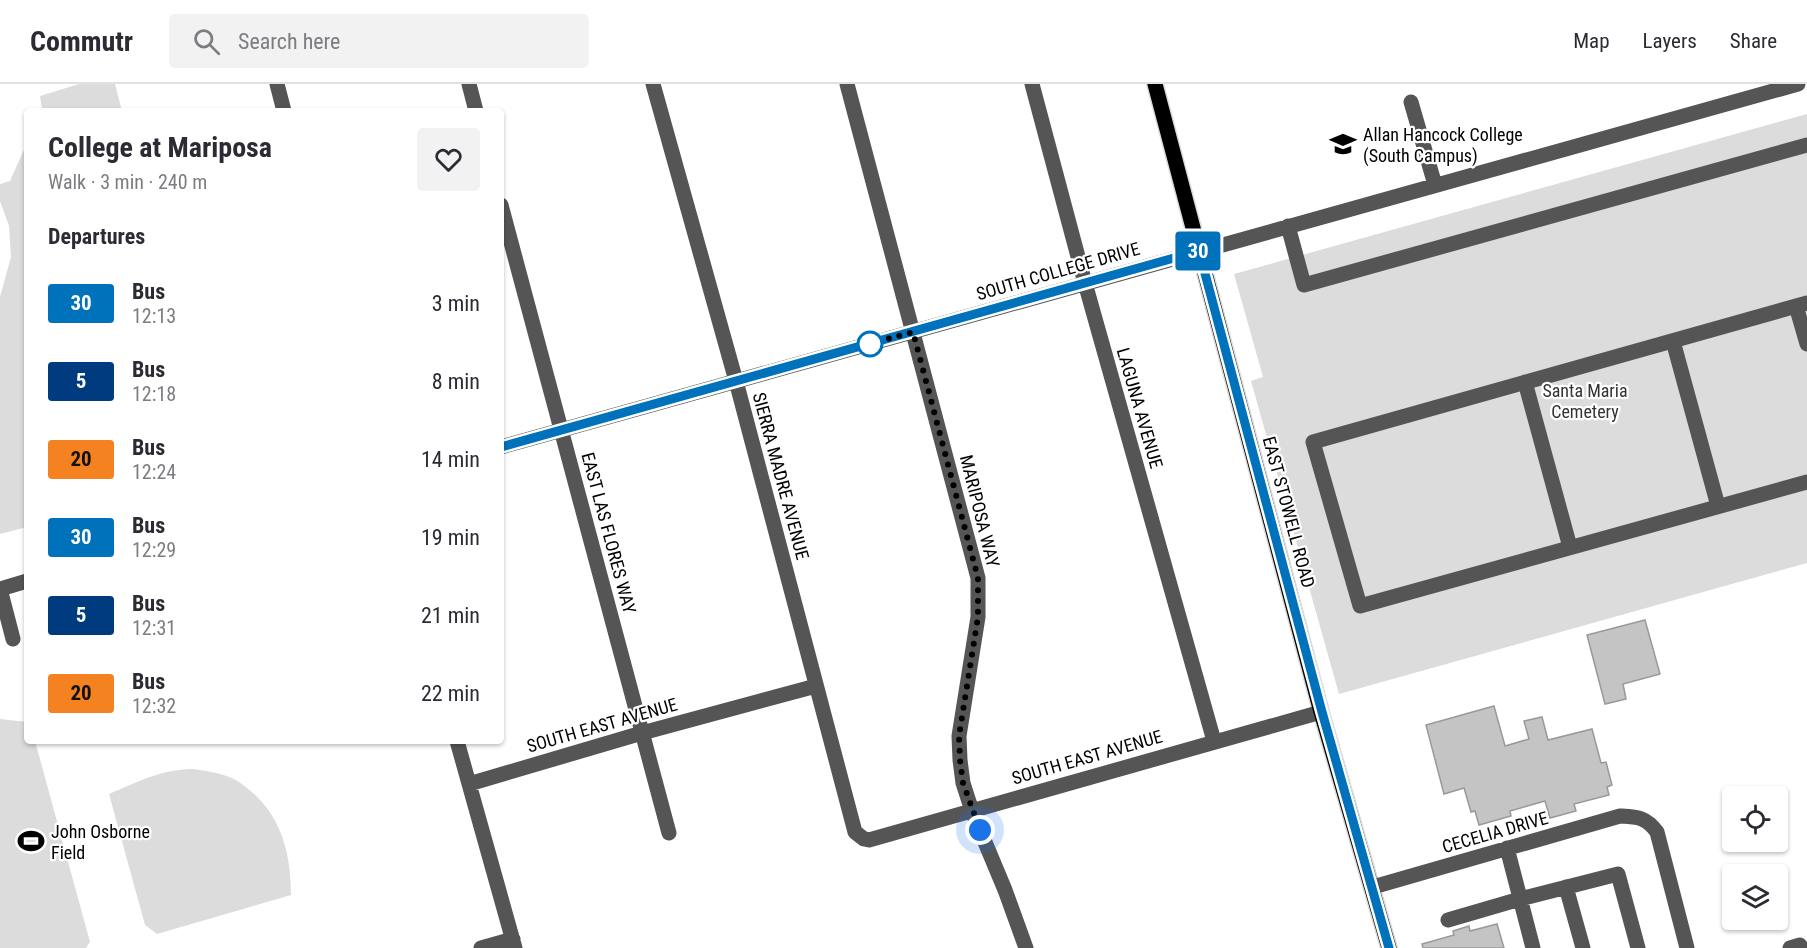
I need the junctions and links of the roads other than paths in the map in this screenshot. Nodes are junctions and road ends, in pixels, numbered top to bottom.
1 (277, 84) edge
2 (469, 84) edge
3 (653, 84) edge
4 (847, 84) edge
5 (1032, 84) edge
6 (1155, 84) edge
7 (1798, 84) edge
8 (1411, 102) dead end
9 (283, 108) edge
10 (475, 108) edge
11 (1807, 145) edge
12 (1435, 185) junction
13 (504, 216) edge
14 (1288, 226) junction
15 (1199, 251) junction
16 (1085, 283) junction
17 (1802, 304) edge
18 (913, 332) junction
19 (1673, 341) junction
20 (1807, 344) edge
21 (736, 381) junction
22 (1525, 382) junction
23 (561, 430) junction
24 (504, 446) edge
25 (1807, 482) edge
26 (1718, 506) junction
27 (1570, 548) junction
28 (24, 582) edge
29 (0, 589) edge
30 (13, 639) dead end
31 (816, 686) junction
32 (1322, 712) junction
33 (642, 733) junction
34 (1214, 741) junction
35 (458, 744) edge
36 (469, 784) junction
37 (972, 811) junction
38 (669, 832) dead end
39 (864, 839) joint
40 (1507, 849) junction
41 (1373, 887) junction
42 (1566, 887) junction
43 (1520, 899) junction
44 (1448, 920) dead end
45 (514, 944) edge
46 (481, 948) edge
47 (1026, 948) edge
48 (1389, 948) edge
49 (1533, 948) edge
50 (1583, 948) edge
51 (1638, 948) edge
52 (1687, 948) edge

1 - 9 street
2 - 10 street
3 - 21 street, SIERRA MADRE AVENUE
4 - 18 street, MARIPOSA WAY
5 - 16 street, LAGUNA AVENUE
6 - 15 main road, EAST STOWELL ROAD
7 - 12 street, SOUTH COLLEGE DRIVE
8 - 12 street
11 - 14 street
12 - 14 street, SOUTH COLLEGE DRIVE
13 - 23 street, EAST LAS FLORES WAY
14 - 15 street, SOUTH COLLEGE DRIVE
15 - 16 street, SOUTH COLLEGE DRIVE
15 - 32 main road, EAST STOWELL ROAD
16 - 18 street, SOUTH COLLEGE DRIVE
16 - 34 street, LAGUNA AVENUE
17 - 19 street
17 - 20 street
18 - 21 street, SOUTH COLLEGE DRIVE
18 - 37 street, MARIPOSA WAY
19 - 22 street
19 - 26 street
21 - 23 street, SOUTH COLLEGE DRIVE
21 - 31 street, SIERRA MADRE AVENUE
22 - 27 street
22 - 27 street
23 - 24 street, SOUTH COLLEGE DRIVE
23 - 33 street, EAST LAS FLORES WAY
25 - 26 street
26 - 27 street
28 - 29 street
29 - 30 street
31 - 33 street, SOUTH EAST AVENUE
31 - 39 street, SIERRA MADRE AVENUE
32 - 34 street, SOUTH EAST AVENUE
32 - 41 main road, EAST STOWELL ROAD
33 - 36 street, SOUTH EAST AVENUE
33 - 38 street, EAST LAS FLORES WAY
34 - 37 street, SOUTH EAST AVENUE
35 - 36 street
36 - 45 street
37 - 39 street, SOUTH EAST AVENUE
37 - 47 street, MARIPOSA WAY
40 - 41 street, CECELIA DRIVE
40 - 43 street
40 - 52 street, CECELIA DRIVE
41 - 48 main road, EAST STOWELL ROAD
42 - 43 street
42 - 50 street
42 - 51 street
43 - 44 street
43 - 49 street
45 - 46 street

